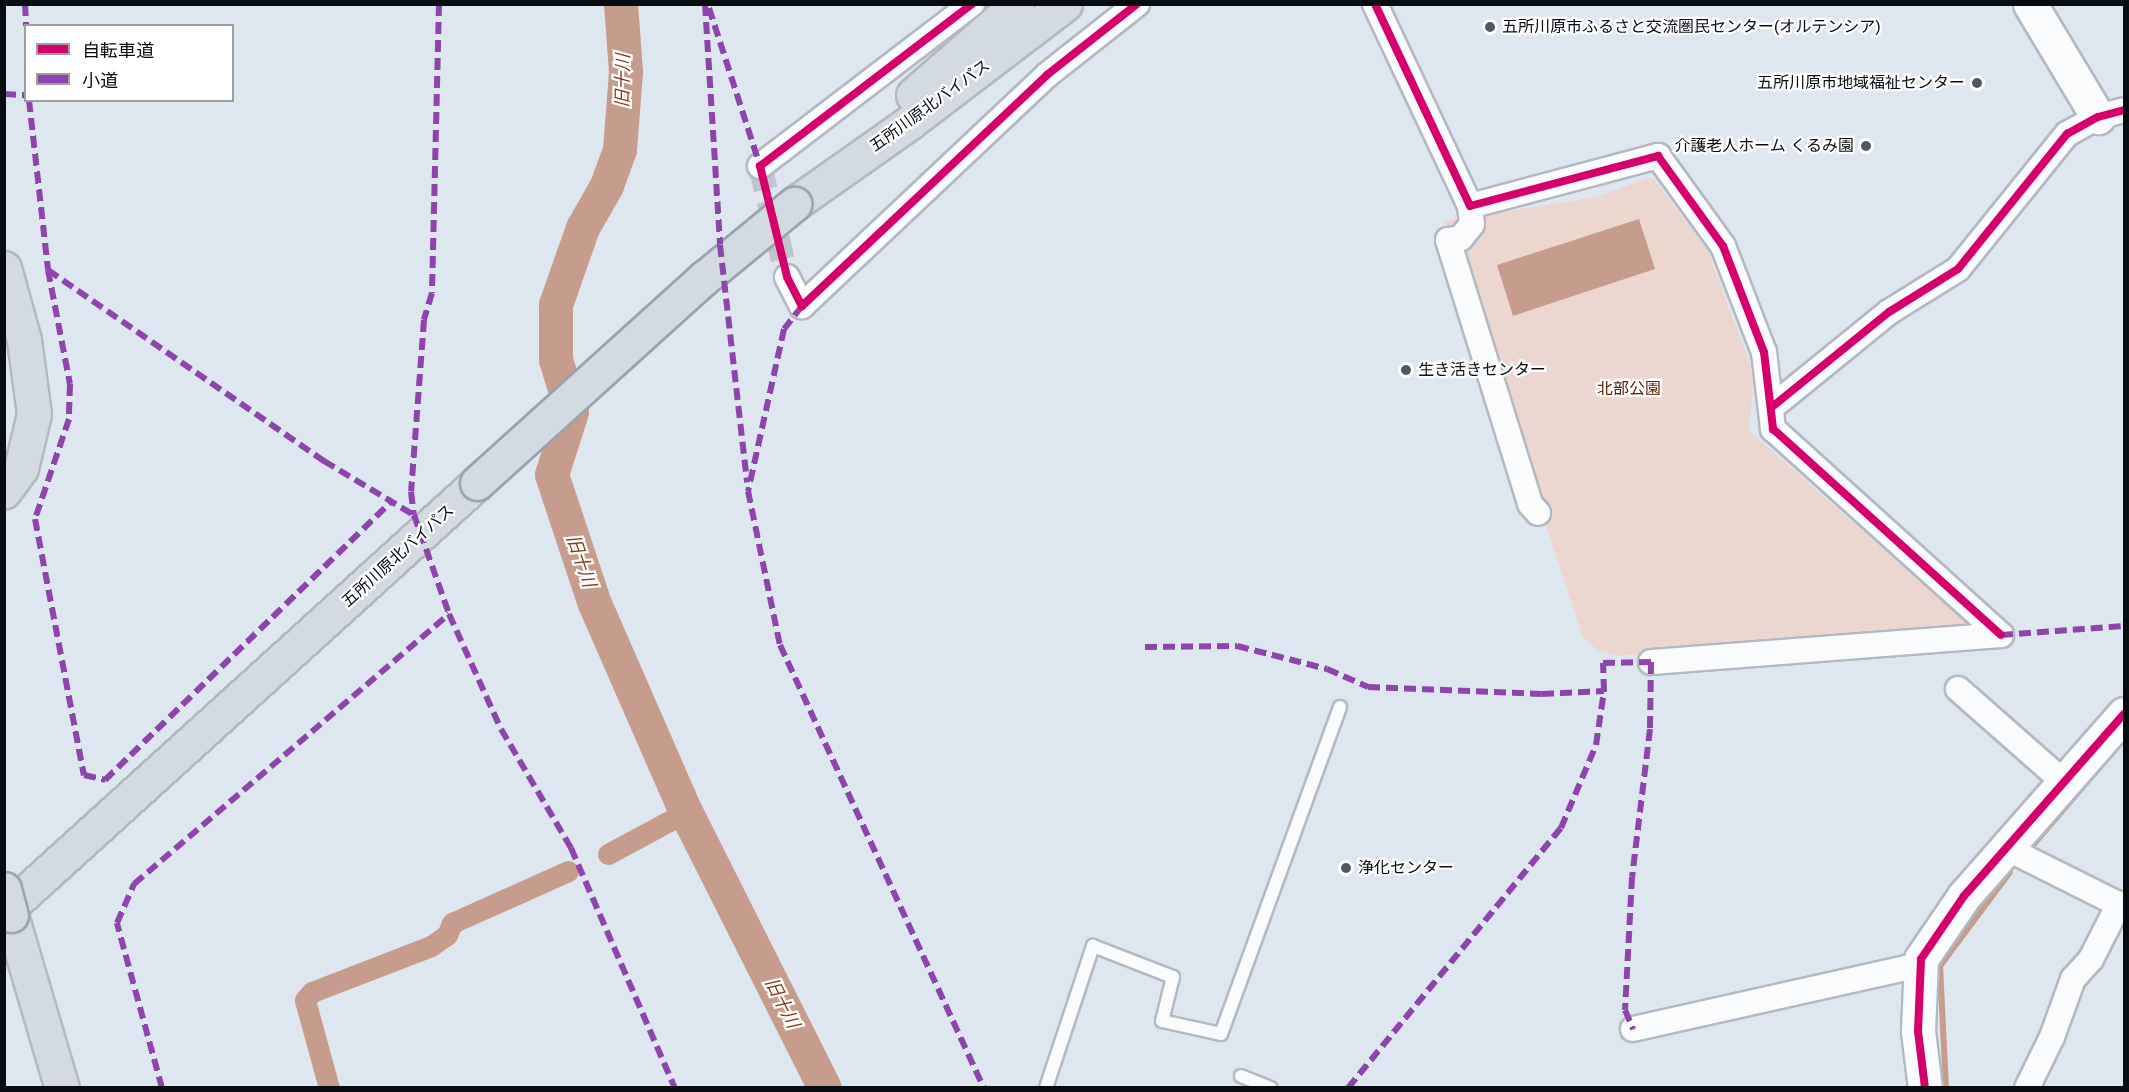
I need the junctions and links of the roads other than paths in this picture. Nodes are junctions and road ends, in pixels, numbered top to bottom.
1 (972, 4) edge
2 (1017, 4) edge
3 (1065, 4) edge
4 (1137, 4) edge
5 (1375, 4) edge
6 (2030, 4) edge
7 (2111, 113) edge
8 (760, 166) dead end
9 (794, 204) junction
10 (1470, 206) junction
11 (4, 268) edge
12 (788, 277) tunnel mouth
13 (1772, 406) junction
14 (4, 491) edge
15 (1538, 513) dead end
16 (1651, 663) dead end
17 (1958, 689) dead end
18 (1340, 707) dead end
19 (2124, 714) edge
20 (2065, 783) junction
21 (2008, 849) junction
22 (2122, 905) edge
23 (7, 906) edge
24 (1920, 965) junction
25 (1633, 1029) dead end
26 (58, 1073) edge
27 (1241, 1076) dead end
28 (1046, 1088) edge
29 (1271, 1088) edge
30 (1925, 1088) edge
31 (2027, 1088) edge

1 - 8 street
2 - 9 highway, 五所川原北バイパス
3 - 9 highway, 五所川原北バイパス
4 - 12 street
5 - 10 street
6 - 7 street
7 - 13 street
9 - 23 highway, 五所川原北バイパス, bridge
10 - 13 street
10 - 15 street
11 - 14 highway
13 - 16 street
17 - 20 street
18 - 28 lane
19 - 20 street
20 - 21 street
21 - 22 street
21 - 24 street
22 - 31 street
23 - 26 highway
24 - 25 street
24 - 30 street
27 - 29 lane

